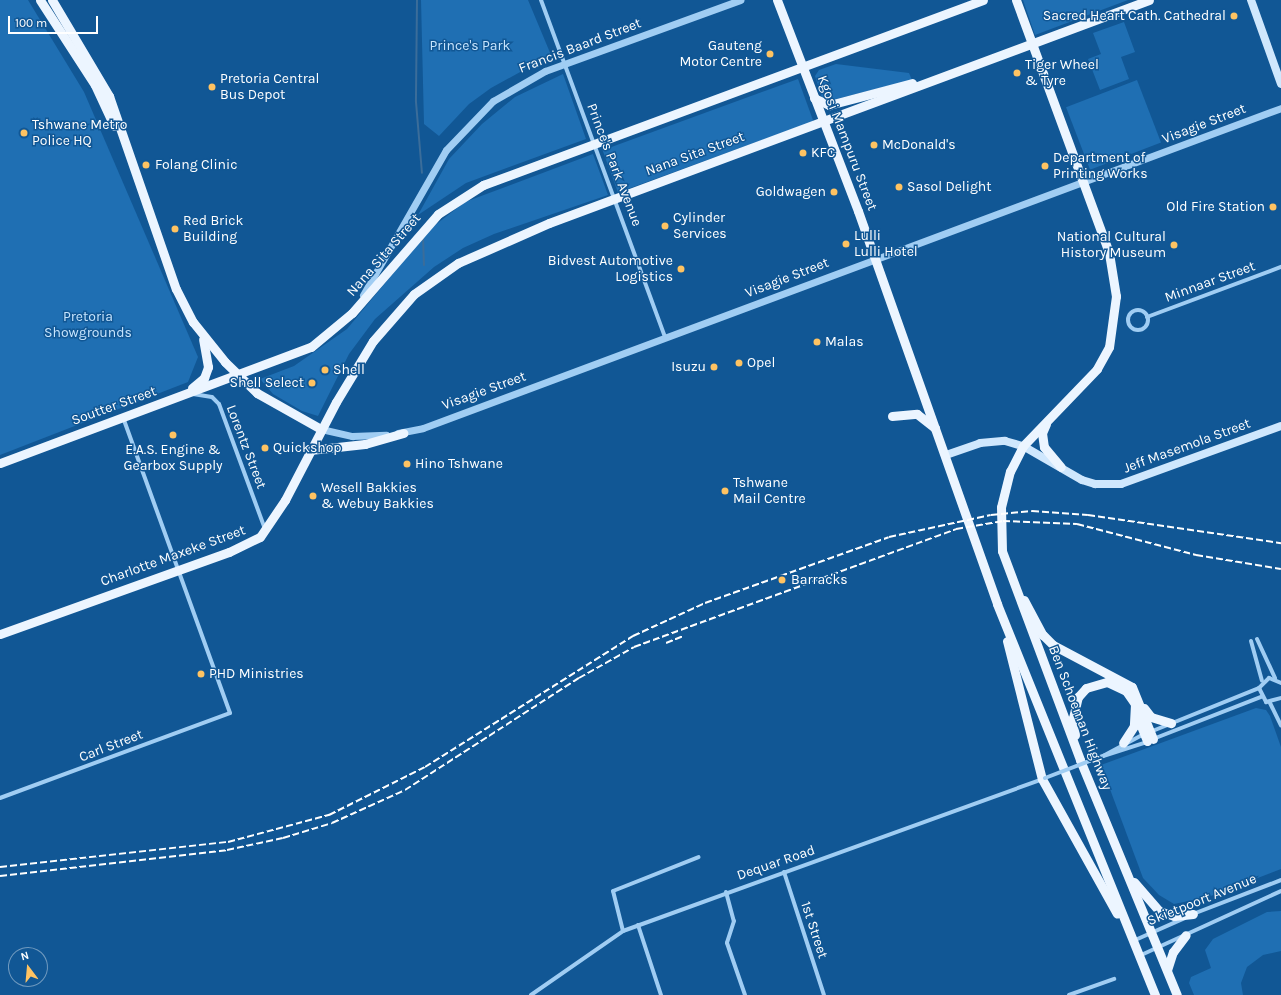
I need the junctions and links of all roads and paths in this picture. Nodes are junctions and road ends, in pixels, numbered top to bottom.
1 (40, 0) edge
2 (52, 0) edge
3 (541, 0) edge
4 (740, 0) edge
5 (777, 0) edge
6 (983, 0) edge
7 (1016, 0) edge
8 (1150, 0) edge
9 (1251, 0) edge
10 (1031, 44) junction
11 (563, 64) junction
12 (802, 67) junction
13 (943, 77) junction
14 (1281, 84) edge
15 (812, 96) junction
16 (1281, 108) edge
17 (823, 121) junction
18 (594, 143) junction
19 (130, 166) junction
20 (1084, 184) junction
21 (615, 199) junction
22 (876, 259) junction
23 (1281, 267) edge
24 (352, 313) junction
25 (1147, 317) junction
26 (193, 322) junction
27 (665, 338) junction
28 (237, 375) junction
29 (188, 394) junction
30 (167, 402) junction
31 (892, 416) dead end
32 (123, 418) junction
33 (1050, 418) junction
34 (1281, 426) edge
35 (321, 429) junction
36 (936, 429) junction
37 (403, 433) junction
38 (1023, 446) junction
39 (310, 450) junction
40 (946, 456) junction
41 (0, 463) edge
42 (1061, 467) junction
43 (266, 530) junction
44 (1002, 551) junction
45 (178, 568) junction
46 (1001, 614) junction
47 (0, 634) edge
48 (1256, 639) dead end
49 (1251, 641) dead end
50 (1275, 678) junction
51 (1262, 681) junction
52 (1281, 681) edge
53 (1259, 688) junction
54 (1261, 697) junction
55 (1281, 700) edge
56 (1270, 703) junction
57 (1142, 706) junction
58 (1137, 716) junction
59 (1171, 723) junction
60 (1281, 726) edge
61 (1149, 736) junction
62 (1123, 743) junction
63 (1101, 757) junction
64 (1080, 760) junction
65 (1044, 779) junction
66 (0, 798) edge
67 (699, 857) dead end
68 (1124, 868) junction
69 (784, 872) junction
70 (1281, 880) edge
71 (1281, 891) edge
72 (726, 892) junction
73 (1193, 914) junction
74 (638, 925) junction
75 (623, 931) junction
76 (1151, 933) junction
77 (1186, 934) junction
78 (1131, 938) junction
79 (1157, 948) junction
80 (1139, 956) junction
81 (1166, 970) junction
82 (1114, 979) dead end
83 (531, 995) edge
84 (661, 995) edge
85 (745, 995) edge
86 (824, 995) edge
87 (1069, 995) edge
88 (1155, 995) edge
89 (1177, 995) edge

1 - 19 main road
2 - 19 main road
3 - 11 street, Prince's Park Avenue
4 - 11 street, Francis Baard Street
5 - 12 main road, Kgosi Mampuru Street
6 - 12 main road, Nana Sita Street
7 - 10 main road, Ben Schoeman Highway
8 - 10 main road, Nana Sita Street
9 - 14 main road
10 - 13 main road, Nana Sita Street
10 - 20 main road, Ben Schoeman Highway
11 - 18 street, Prince's Park Avenue
11 - 24 street, Francis Baard Street
12 - 15 main road, Kgosi Mampuru Street
12 - 18 main road, Nana Sita Street
13 - 15 main road
13 - 17 main road, Nana Sita Street
15 - 17 main road, Kgosi Mampuru Street
16 - 20 street, Visagie Street
17 - 21 main road, Nana Sita Street
17 - 22 main road, Kgosi Mampuru Street
18 - 21 street, Prince's Park Avenue
18 - 24 main road, Nana Sita Street
19 - 26 main road
20 - 22 street, Visagie Street
20 - 33 main road, Ben Schoeman Highway
21 - 27 street, Prince's Park Avenue
21 - 35 main road, Nana Sita Street
22 - 27 street, Visagie Street
22 - 36 main road, Kgosi Mampuru Street
23 - 25 street, Minnaar Street
24 - 28 main road, Nana Sita Street
25 - 25 street, Minnaar Street
26 - 28 main road
26 - 30 main road
27 - 37 street, Visagie Street
28 - 29 main road, Soutter Street
28 - 35 main road
29 - 30 main road, Soutter Street
29 - 43 street, Lorentz Street
30 - 32 main road, Soutter Street
31 - 36 main road
32 - 41 main road, Soutter Street
32 - 45 street
33 - 38 main road, Ben Schoeman Highway
33 - 42 main road
34 - 42 main road, Jeff Masemola Street
35 - 37 street, Visagie Street
35 - 39 main road, Charlotte Maxeke Street
36 - 40 main road, Kgosi Mampuru Street
37 - 39 main road
38 - 40 main road, Jeff Masemola Street
38 - 42 main road, Jeff Masemola Street
38 - 44 main road, Ben Schoeman Highway
39 - 43 main road, Charlotte Maxeke Street
40 - 46 main road
43 - 45 main road, Charlotte Maxeke Street
44 - 57 main road
44 - 64 main road, Ben Schoeman Highway
45 - 47 main road, Charlotte Maxeke Street
45 - 66 street, Carl Street
46 - 65 main road
46 - 78 main road
48 - 50 street
49 - 51 street
50 - 51 street
50 - 52 street
51 - 53 street
53 - 54 street
53 - 59 street
54 - 56 street
54 - 61 street
55 - 56 street
56 - 60 street
57 - 59 main road
57 - 61 main road
58 - 61 main road
58 - 62 main road
58 - 64 main road
59 - 61 street
61 - 62 street
61 - 63 street
62 - 63 street
63 - 65 street, Dequar Road, bridge
64 - 68 main road, Ben Schoeman Highway
65 - 69 street, Dequar Road
65 - 78 main road
67 - 75 street
68 - 73 main road
68 - 76 main road, Ben Schoeman Highway
69 - 72 street, Dequar Road
69 - 86 street, 1st Street
70 - 73 street, Skietpoort Avenue
71 - 77 street, Skietpoort Avenue
72 - 74 street, Dequar Road
72 - 85 street
73 - 76 street, Skietpoort Avenue
74 - 75 street, Dequar Road
74 - 84 street
75 - 83 street, Dequar Road
76 - 78 street, Skietpoort Avenue
76 - 79 main road, Ben Schoeman Highway
77 - 79 street, Skietpoort Avenue
77 - 81 main road
78 - 80 main road
79 - 80 street, Skietpoort Avenue
79 - 81 main road, Ben Schoeman Highway
80 - 88 main road
81 - 89 main road, Ben Schoeman Highway
82 - 87 street

